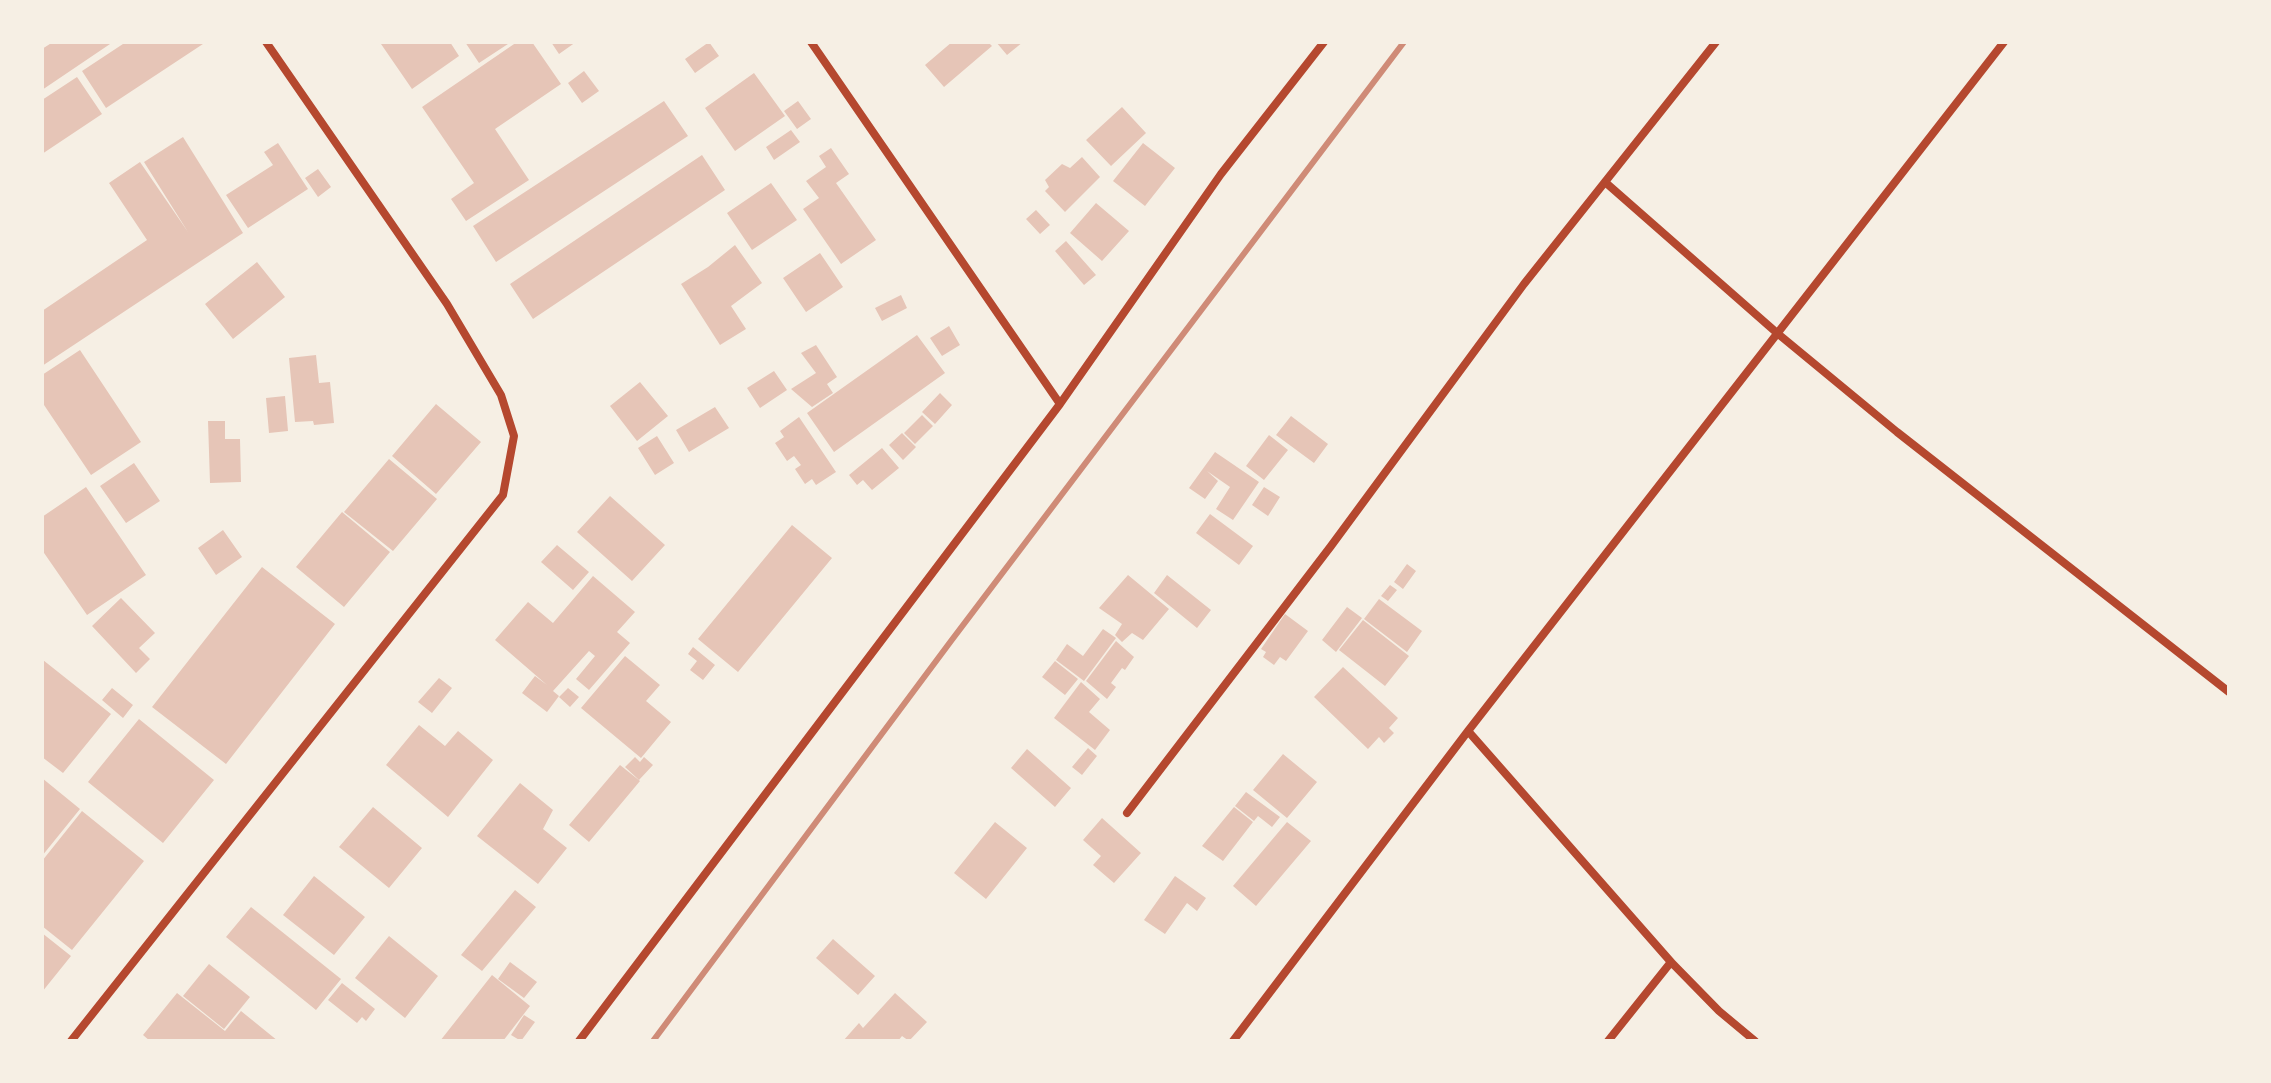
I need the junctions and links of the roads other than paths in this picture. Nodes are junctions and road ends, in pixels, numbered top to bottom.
1 (266, 42) edge
2 (811, 42) edge
3 (1324, 42) edge
4 (1716, 42) edge
5 (2004, 42) edge
6 (1605, 182) junction
7 (1777, 333) junction
8 (1060, 404) junction
9 (2229, 692) edge
10 (1468, 731) junction
11 (1127, 813) dead end
12 (1671, 962) junction
13 (71, 1041) edge
14 (579, 1041) edge
15 (1233, 1041) edge
16 (1608, 1041) edge
17 (1755, 1041) edge

1 - 13 street
2 - 8 street
3 - 8 street
4 - 6 street
5 - 7 street
6 - 7 street
6 - 11 street
7 - 9 street
7 - 10 street
8 - 14 street
10 - 12 street
10 - 15 street
12 - 16 street
12 - 17 street

